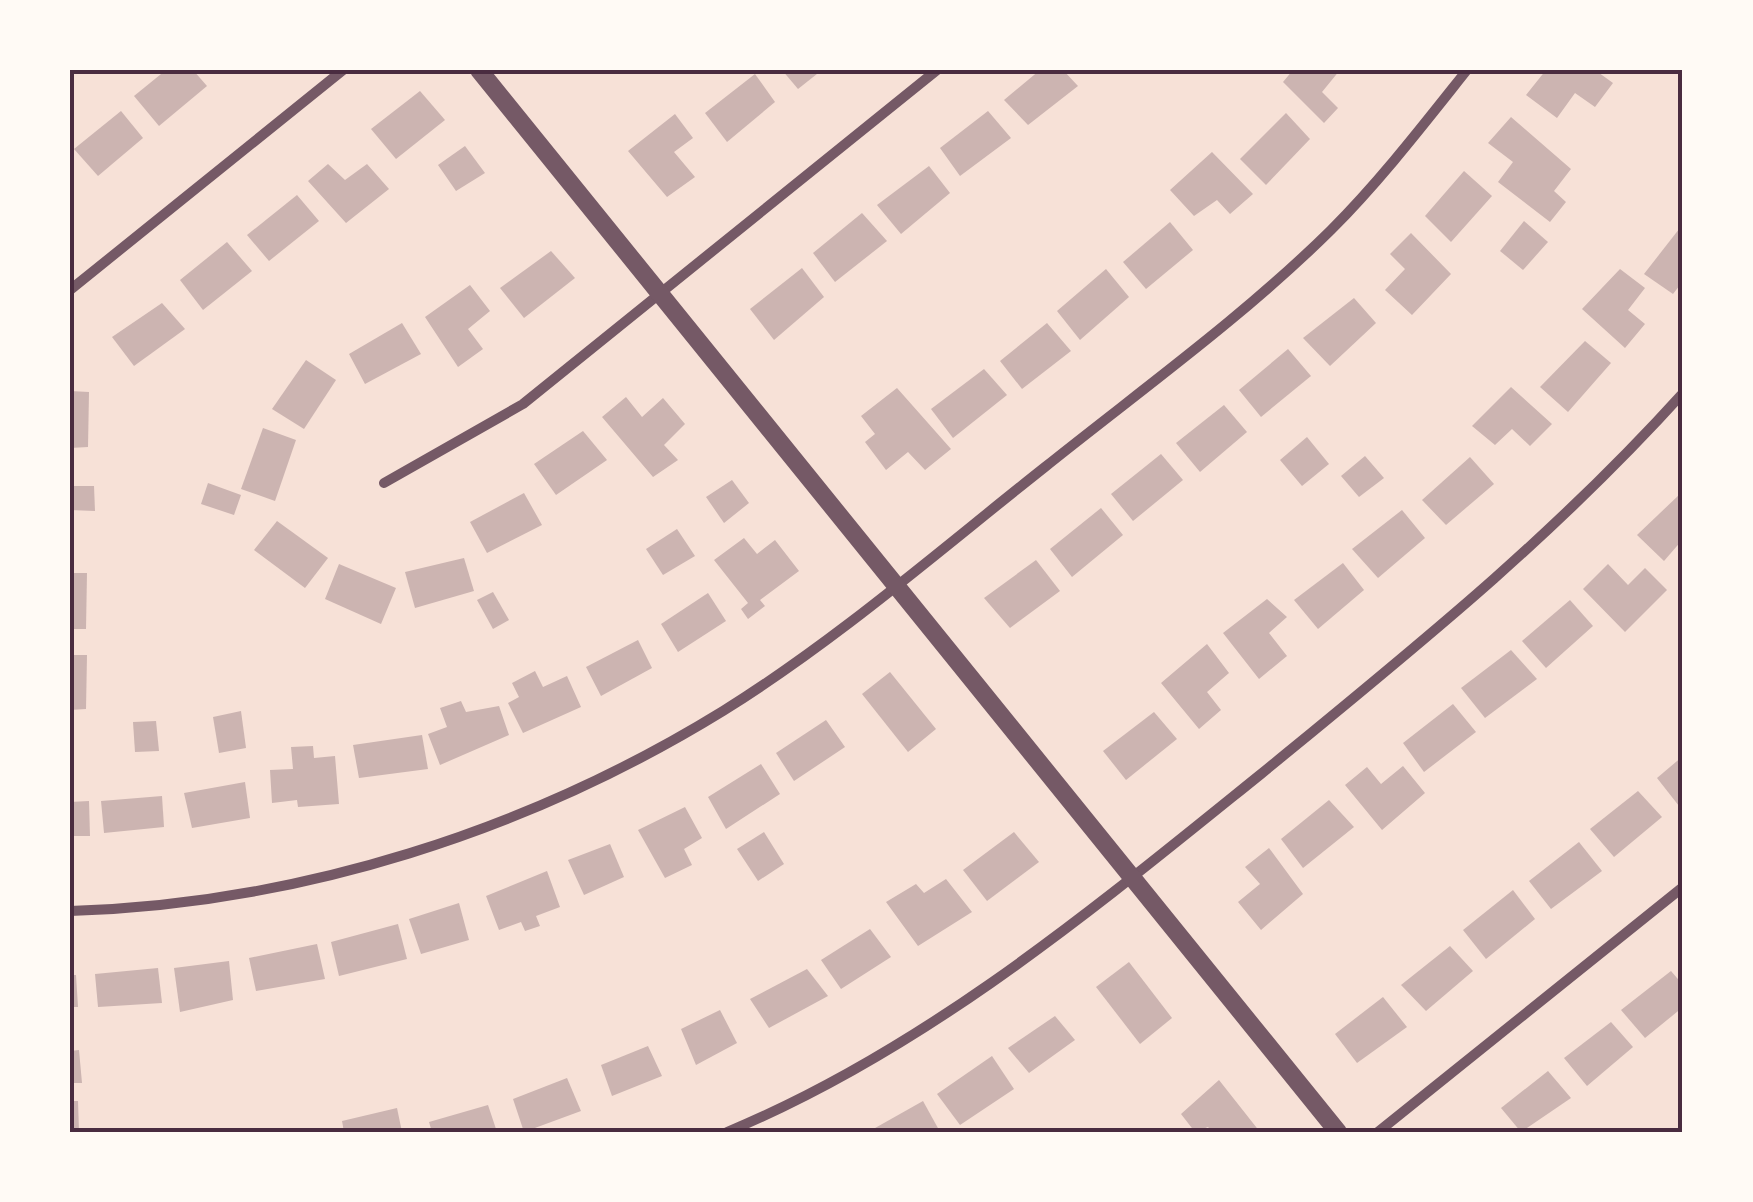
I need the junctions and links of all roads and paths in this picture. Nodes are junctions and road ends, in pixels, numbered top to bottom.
1 (342, 70) edge
2 (479, 70) edge
3 (937, 70) edge
4 (1467, 70) edge
5 (70, 290) edge
6 (663, 294) junction
7 (1683, 393) edge
8 (384, 484) dead end
9 (896, 585) junction
10 (1132, 878) junction
11 (1683, 887) edge
12 (70, 911) edge
13 (727, 1132) edge
14 (1338, 1132) edge
15 (1378, 1132) edge

1 - 5 street
2 - 6 street
3 - 6 street
4 - 9 street
6 - 8 street
6 - 9 street
7 - 10 street
9 - 10 street
9 - 12 street
10 - 13 street
10 - 14 street
11 - 15 street

